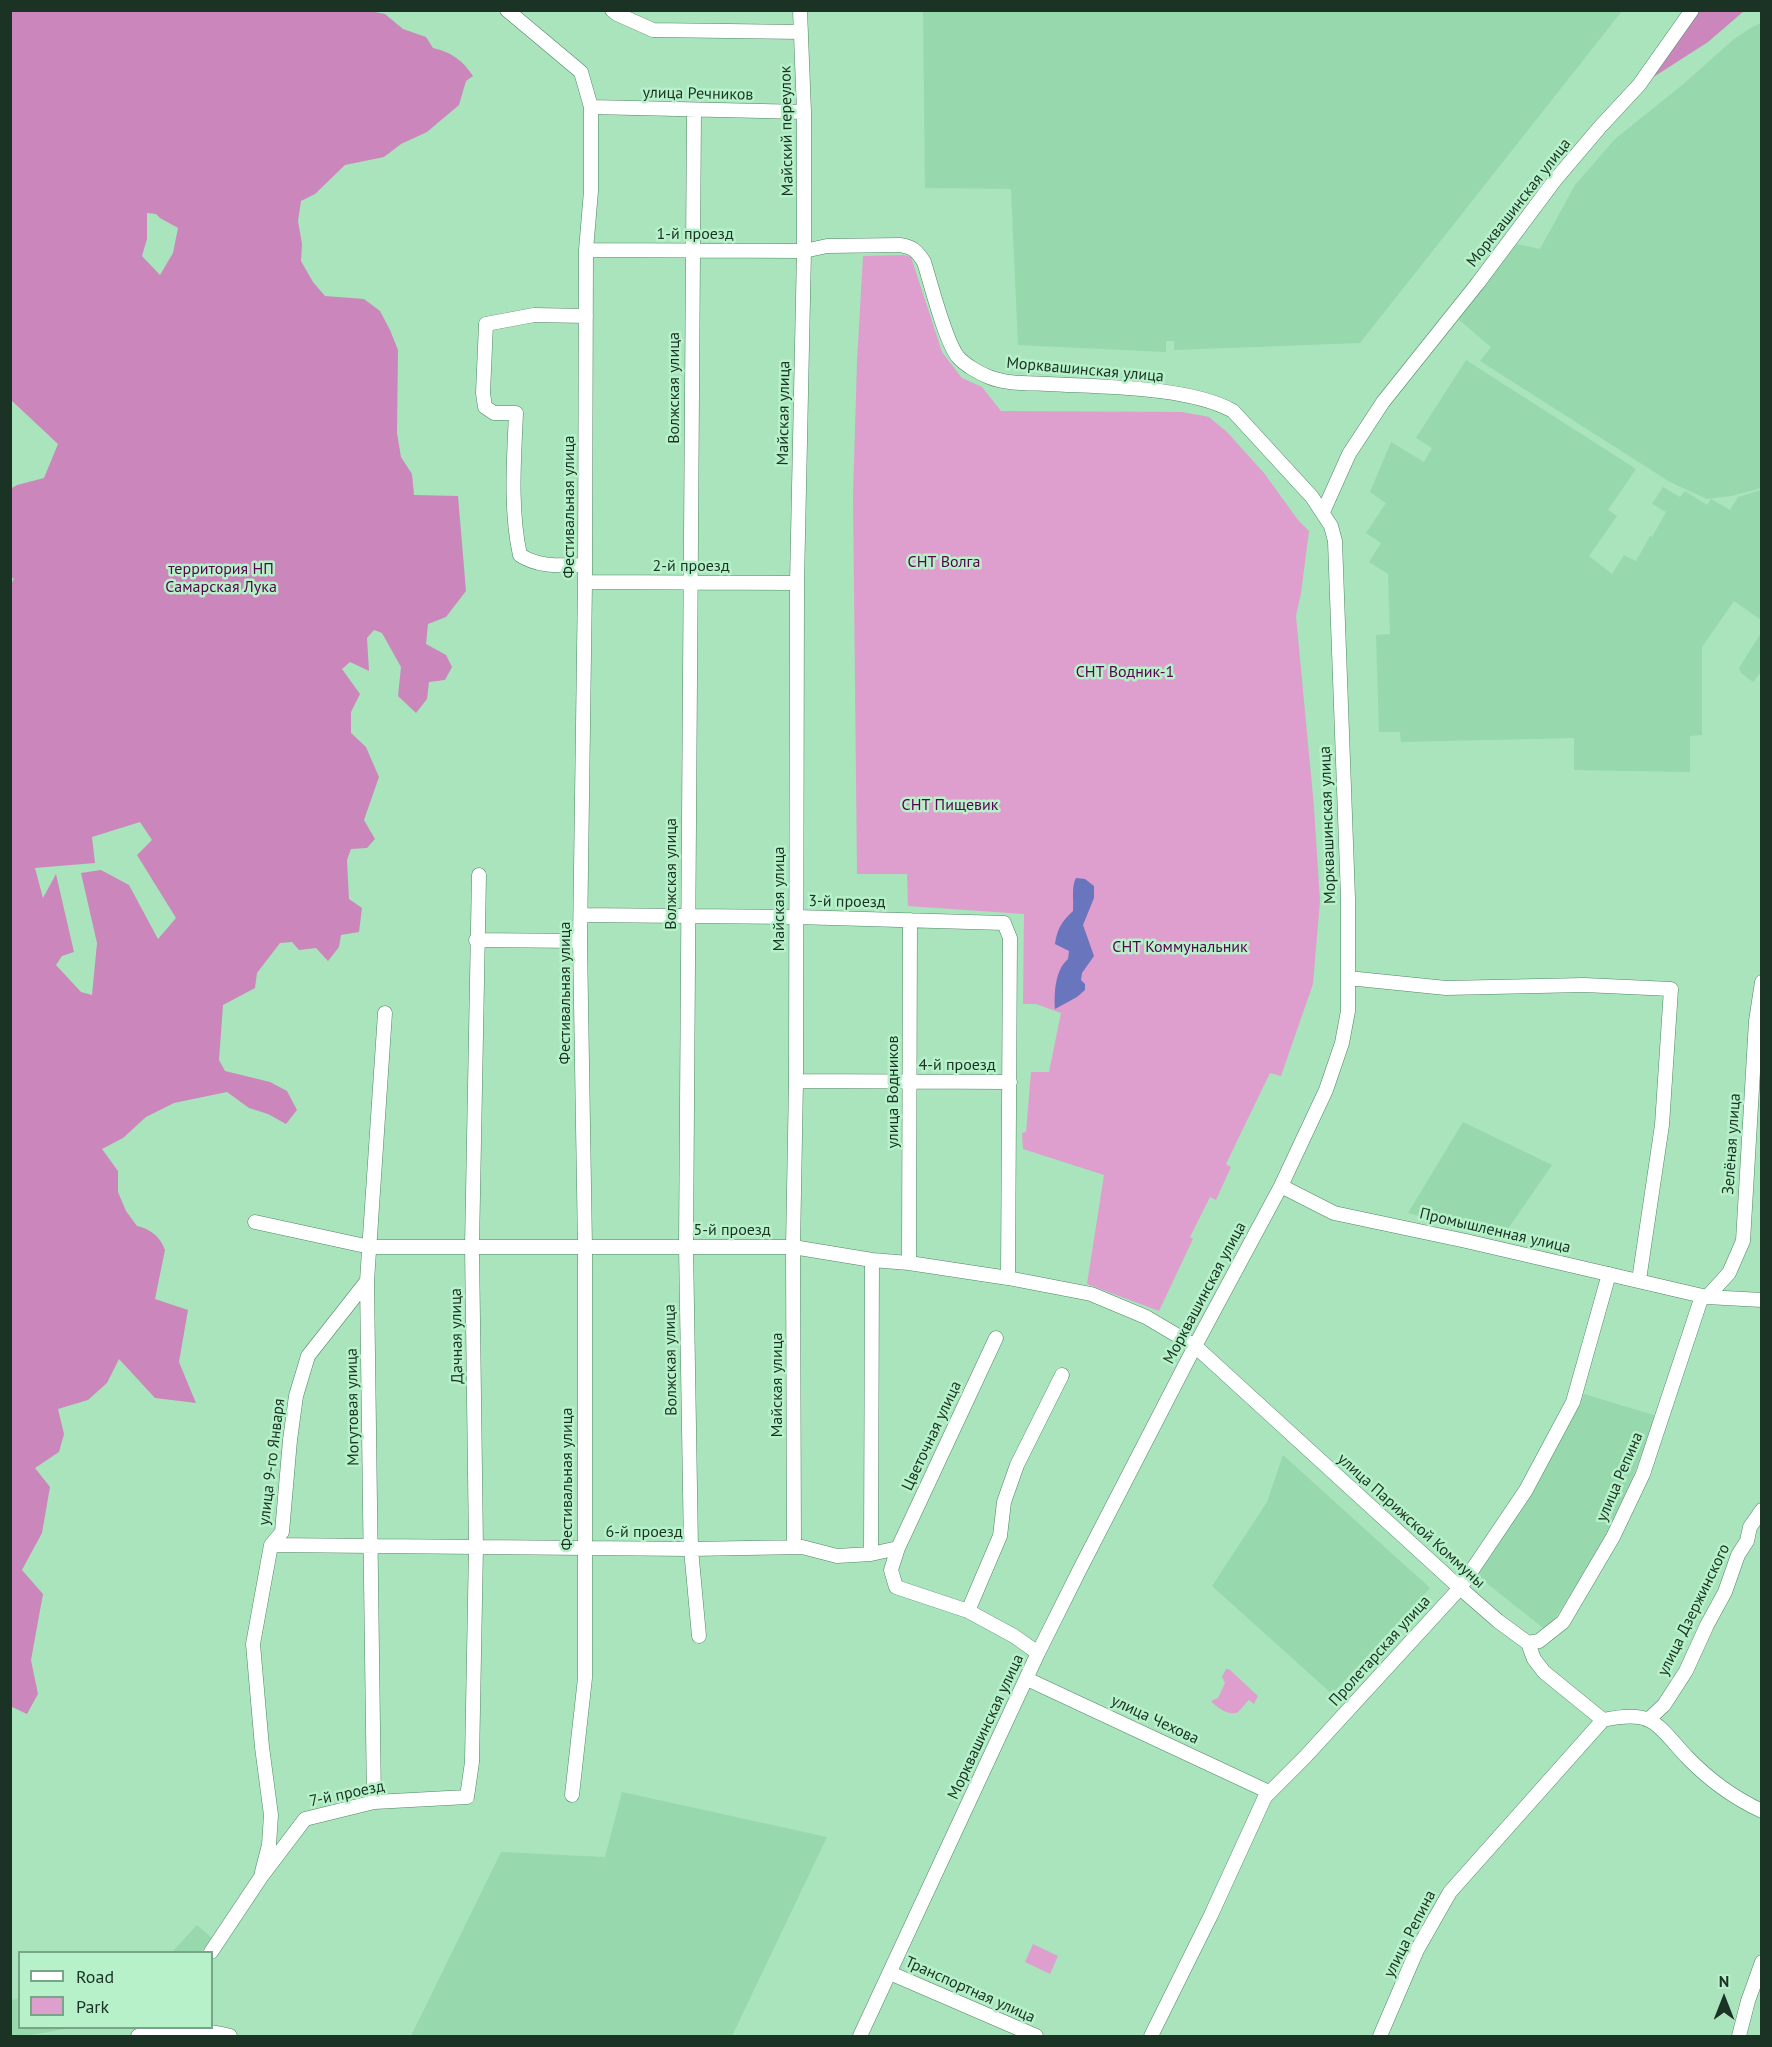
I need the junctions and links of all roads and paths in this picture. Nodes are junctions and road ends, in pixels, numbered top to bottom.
1 (507, 10) edge
2 (612, 10) edge
3 (800, 10) edge
4 (1692, 10) edge
5 (801, 32) junction
6 (591, 107) junction
7 (694, 111) junction
8 (804, 112) junction
9 (586, 250) junction
10 (692, 251) junction
11 (804, 251) junction
12 (586, 316) junction
13 (1323, 512) junction
14 (585, 565) junction
15 (585, 582) junction
16 (689, 582) junction
17 (797, 583) junction
18 (478, 875) dead end
19 (581, 915) junction
20 (688, 917) junction
21 (796, 917) junction
22 (910, 920) junction
23 (476, 940) junction
24 (580, 941) junction
25 (1348, 978) junction
26 (1761, 982) edge
27 (385, 1013) dead end
28 (796, 1081) junction
29 (909, 1082) junction
30 (1010, 1082) junction
31 (1281, 1186) junction
32 (255, 1222) dead end
33 (686, 1246) junction
34 (370, 1247) junction
35 (472, 1247) junction
36 (585, 1247) junction
37 (793, 1247) junction
38 (872, 1260) junction
39 (909, 1263) junction
40 (1609, 1274) junction
41 (1008, 1278) junction
42 (1639, 1280) junction
43 (367, 1281) junction
44 (1704, 1297) junction
45 (1761, 1300) edge
46 (996, 1338) dead end
47 (1195, 1346) junction
48 (1062, 1375) dead end
49 (1761, 1510) edge
50 (271, 1545) junction
51 (371, 1547) junction
52 (476, 1547) junction
53 (794, 1547) junction
54 (584, 1548) junction
55 (898, 1548) junction
56 (691, 1549) junction
57 (872, 1554) junction
58 (1460, 1588) junction
59 (968, 1611) junction
60 (699, 1636) dead end
61 (1528, 1643) junction
62 (1038, 1653) junction
63 (1027, 1679) junction
64 (1603, 1720) junction
65 (1648, 1720) junction
66 (1269, 1792) junction
67 (572, 1795) dead end
68 (467, 1797) joint
69 (374, 1802) junction
70 (1761, 1810) edge
71 (261, 1877) junction
72 (212, 1951) edge
73 (1761, 1962) edge
74 (890, 1973) junction
75 (164, 2030) edge
76 (138, 2037) edge
77 (230, 2037) edge
78 (860, 2037) edge
79 (1036, 2037) edge
80 (1151, 2037) edge
81 (1380, 2037) edge
82 (1739, 2037) edge

1 - 6 street, Фестивальная улица
2 - 5 street
3 - 5 street, Майский переулок
4 - 13 street, Морквашинская улица
5 - 8 street, Майский переулок
6 - 7 street, улица Речников
6 - 9 street, Фестивальная улица
7 - 8 street, улица Речников
7 - 10 street, Волжская улица
8 - 11 street, Майский переулок
9 - 10 street, 1-й проезд
9 - 12 street, Фестивальная улица
10 - 11 street, 1-й проезд
10 - 16 street, Волжская улица
11 - 13 street, Морквашинская улица
11 - 17 street, Майская улица
12 - 14 street, Фестивальная улица
12 - 14 street
13 - 25 street, Морквашинская улица
14 - 15 street, Фестивальная улица
15 - 16 street, 2-й проезд
15 - 19 street, Фестивальная улица
16 - 17 street, 2-й проезд
16 - 20 street, Волжская улица
17 - 21 street, Майская улица
18 - 23 street, Дачная улица
19 - 20 street, 3-й проезд
19 - 24 street, Фестивальная улица
20 - 21 street, 3-й проезд
20 - 33 street, Волжская улица
21 - 22 street, 3-й проезд
21 - 28 street, Майская улица
22 - 29 street, улица Водников
22 - 30 street, 3-й проезд
23 - 24 street
23 - 35 street, Дачная улица
24 - 36 street, Фестивальная улица
25 - 31 street, Морквашинская улица
25 - 42 street
26 - 44 street, Зелёная улица
27 - 34 street, Могутовая улица
28 - 29 street, 4-й проезд
28 - 37 street, Майская улица
29 - 30 street, 4-й проезд
29 - 39 street, улица Водников
30 - 41 street
31 - 40 street, Промышленная улица
31 - 47 street, Морквашинская улица
32 - 34 street, 5-й проезд
33 - 36 street, 5-й проезд
33 - 37 street, 5-й проезд
33 - 56 street, Волжская улица
34 - 35 street, 5-й проезд
34 - 43 street, Могутовая улица
35 - 36 street, 5-й проезд
35 - 52 street, Дачная улица
36 - 54 street, Фестивальная улица
37 - 38 street, 5-й проезд
37 - 53 street, Майская улица
38 - 39 street, 5-й проезд
38 - 57 street
39 - 41 street, 5-й проезд
40 - 42 street, Промышленная улица
40 - 58 street, Пролетарская улица
41 - 47 street, 5-й проезд
42 - 44 street, Промышленная улица
43 - 50 street, улица 9-го Января
43 - 51 street, Могутовая улица
44 - 45 street, Промышленная улица
44 - 61 street, улица Репина
46 - 55 street, Цветочная улица
47 - 58 street, улица Парижской Коммуны
47 - 62 street, Морквашинская улица
48 - 59 street
49 - 65 street, улица Дзержинского
50 - 51 street, 6-й проезд
50 - 71 street, улица 9-го Января
51 - 52 street, 6-й проезд
51 - 69 street, Могутовая улица
52 - 54 street, 6-й проезд
52 - 68 street, Дачная улица
53 - 56 street, 6-й проезд
53 - 57 street, 6-й проезд
54 - 56 street, 6-й проезд
54 - 67 street, Фестивальная улица
55 - 57 street, 6-й проезд
55 - 59 street
56 - 60 street, Волжская улица
58 - 61 street, улица Парижской Коммуны
58 - 66 street, Пролетарская улица
59 - 62 street
61 - 64 street, улица Парижской Коммуны
62 - 63 street, Морквашинская улица
63 - 66 street, улица Чехова
63 - 74 street, Морквашинская улица
64 - 65 street
64 - 81 street, улица Репина
65 - 70 street
66 - 80 street, Пролетарская улица
68 - 69 street, 7-й проезд
69 - 71 street, 7-й проезд
71 - 72 street, 7-й проезд
73 - 82 street
74 - 78 street, Морквашинская улица
74 - 79 street, Транспортная улица
75 - 76 street
75 - 77 street

